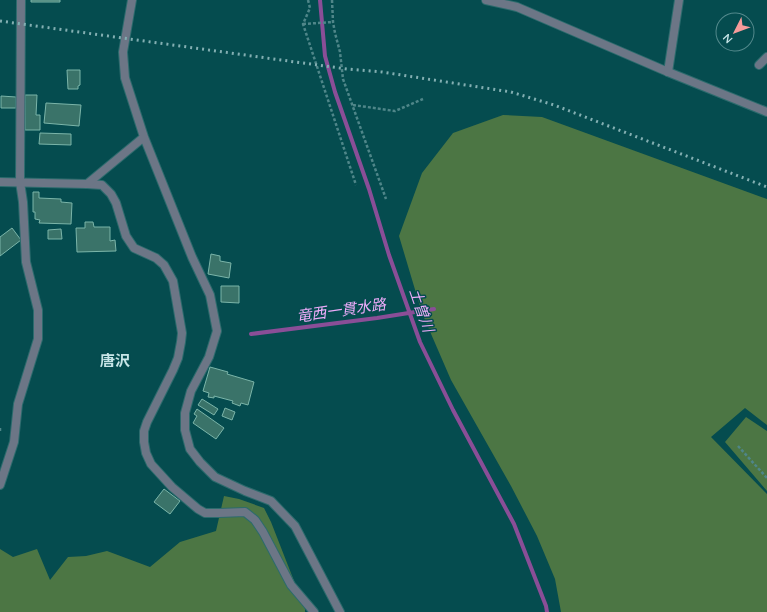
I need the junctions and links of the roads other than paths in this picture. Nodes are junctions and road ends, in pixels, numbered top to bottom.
1 (21, 0) edge
2 (132, 0) edge
3 (486, 0) edge
4 (679, 0) edge
5 (767, 57) edge
6 (759, 65) dead end
7 (668, 72) junction
8 (767, 112) edge
9 (144, 137) junction
10 (0, 182) edge
11 (20, 182) junction
12 (87, 184) junction
13 (0, 485) edge
14 (314, 612) edge
15 (340, 612) edge

1 - 11 street
2 - 9 street
3 - 7 street
4 - 7 street
5 - 6 street
7 - 8 street
9 - 12 street
9 - 15 street
10 - 11 street
11 - 12 street
11 - 13 street
12 - 14 street

